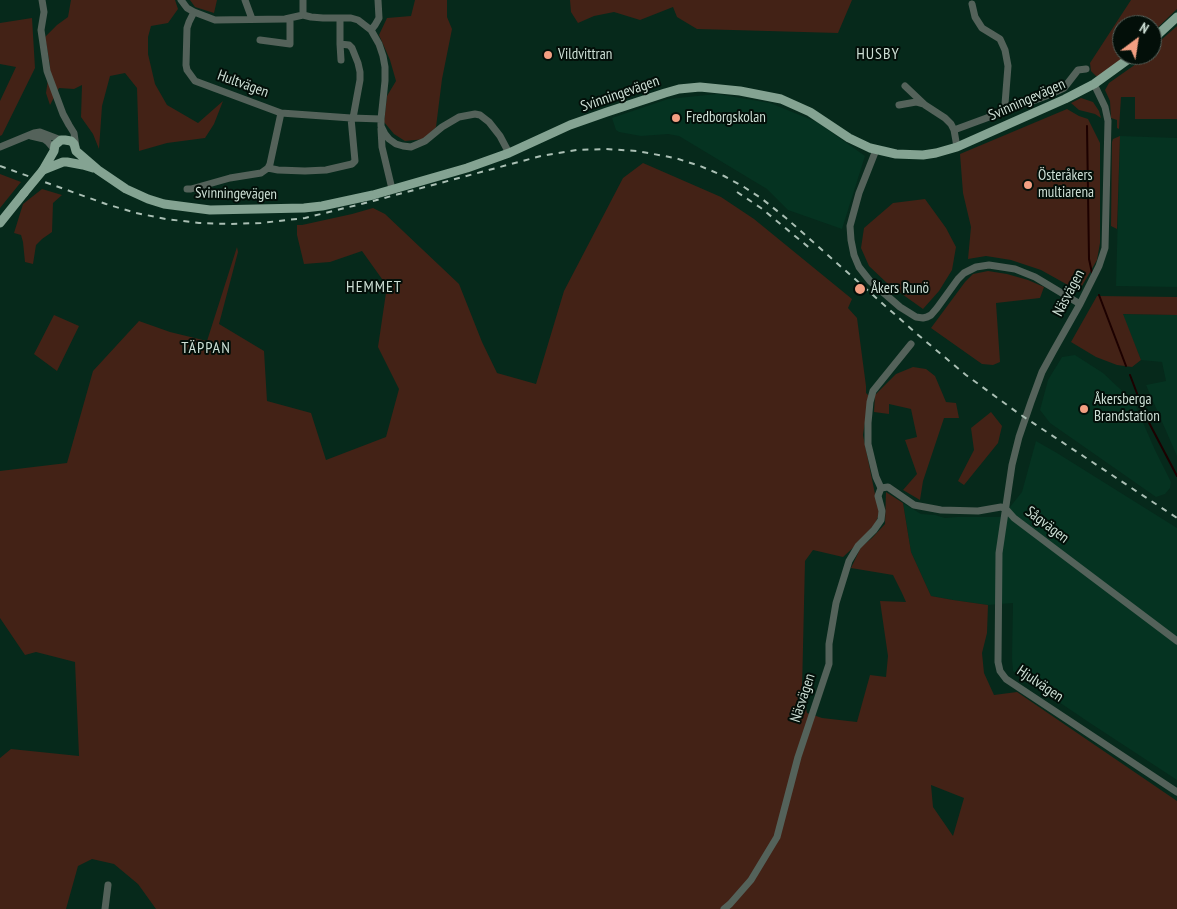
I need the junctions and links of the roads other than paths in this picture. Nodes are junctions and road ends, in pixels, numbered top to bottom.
1 (42, 0) edge
2 (181, 0) edge
3 (245, 0) edge
4 (303, 0) edge
5 (378, 0) edge
6 (972, 4) dead end
7 (194, 12) junction
8 (303, 15) junction
9 (1177, 17) edge
10 (290, 18) junction
11 (340, 18) junction
12 (252, 19) junction
13 (371, 30) junction
14 (1162, 31) edge
15 (260, 40) dead end
16 (340, 44) junction
17 (341, 60) dead end
18 (1120, 65) edge
19 (1086, 69) dead end
20 (1094, 84) junction
21 (905, 86) dead end
22 (899, 105) dead end
23 (925, 105) junction
24 (1007, 111) junction
25 (281, 113) junction
26 (352, 118) junction
27 (381, 123) junction
28 (69, 126) junction
29 (954, 130) junction
30 (29, 135) junction
31 (57, 144) junction
32 (0, 147) edge
33 (957, 147) junction
34 (76, 149) junction
35 (876, 150) junction
36 (509, 153) junction
37 (65, 162) junction
38 (268, 168) junction
39 (43, 170) junction
40 (98, 170) junction
41 (187, 189) dead end
42 (392, 189) junction
43 (0, 222) edge
44 (1080, 304) junction
45 (911, 344) dead end
46 (881, 488) junction
47 (1006, 509) junction
48 (1177, 641) edge
49 (1177, 792) edge
50 (108, 885) dead end
51 (105, 909) edge
52 (724, 909) edge

1 - 28 street
2 - 7 street
3 - 12 street
4 - 8 street
5 - 13 street
6 - 24 street
7 - 12 street
7 - 25 street, Hultvägen
8 - 10 street
8 - 11 street
9 - 14 main road
10 - 12 street
10 - 15 street
11 - 13 street
11 - 16 street
13 - 27 street
16 - 17 street
16 - 26 street
18 - 20 main road, Svinningevägen
19 - 24 street
20 - 33 main road, Svinningevägen
20 - 44 street, Näsvägen
21 - 23 street
22 - 23 street
23 - 29 street
24 - 29 street
25 - 26 street, Hultvägen
25 - 38 street
26 - 27 street, Hultvägen
26 - 38 street
27 - 36 street
27 - 42 street
28 - 31 street
28 - 34 street
29 - 33 street
30 - 31 street
30 - 31 street
30 - 32 street
31 - 34 main road, Svinningevägen
31 - 37 main road
31 - 39 main road
33 - 35 main road, Svinningevägen
34 - 37 main road
34 - 40 main road, Svinningevägen
35 - 36 main road, Svinningevägen
35 - 44 street
36 - 42 main road, Svinningevägen
37 - 39 main road
37 - 40 main road, Svinningevägen
38 - 41 street
39 - 43 main road, bridge
40 - 42 main road, Svinningevägen
44 - 47 street, Näsvägen
45 - 46 street, Näsvägen
46 - 47 street, Sågvägen
46 - 52 street, Näsvägen
47 - 48 street, Sågvägen
47 - 49 street, Hjulvägen
50 - 51 street

